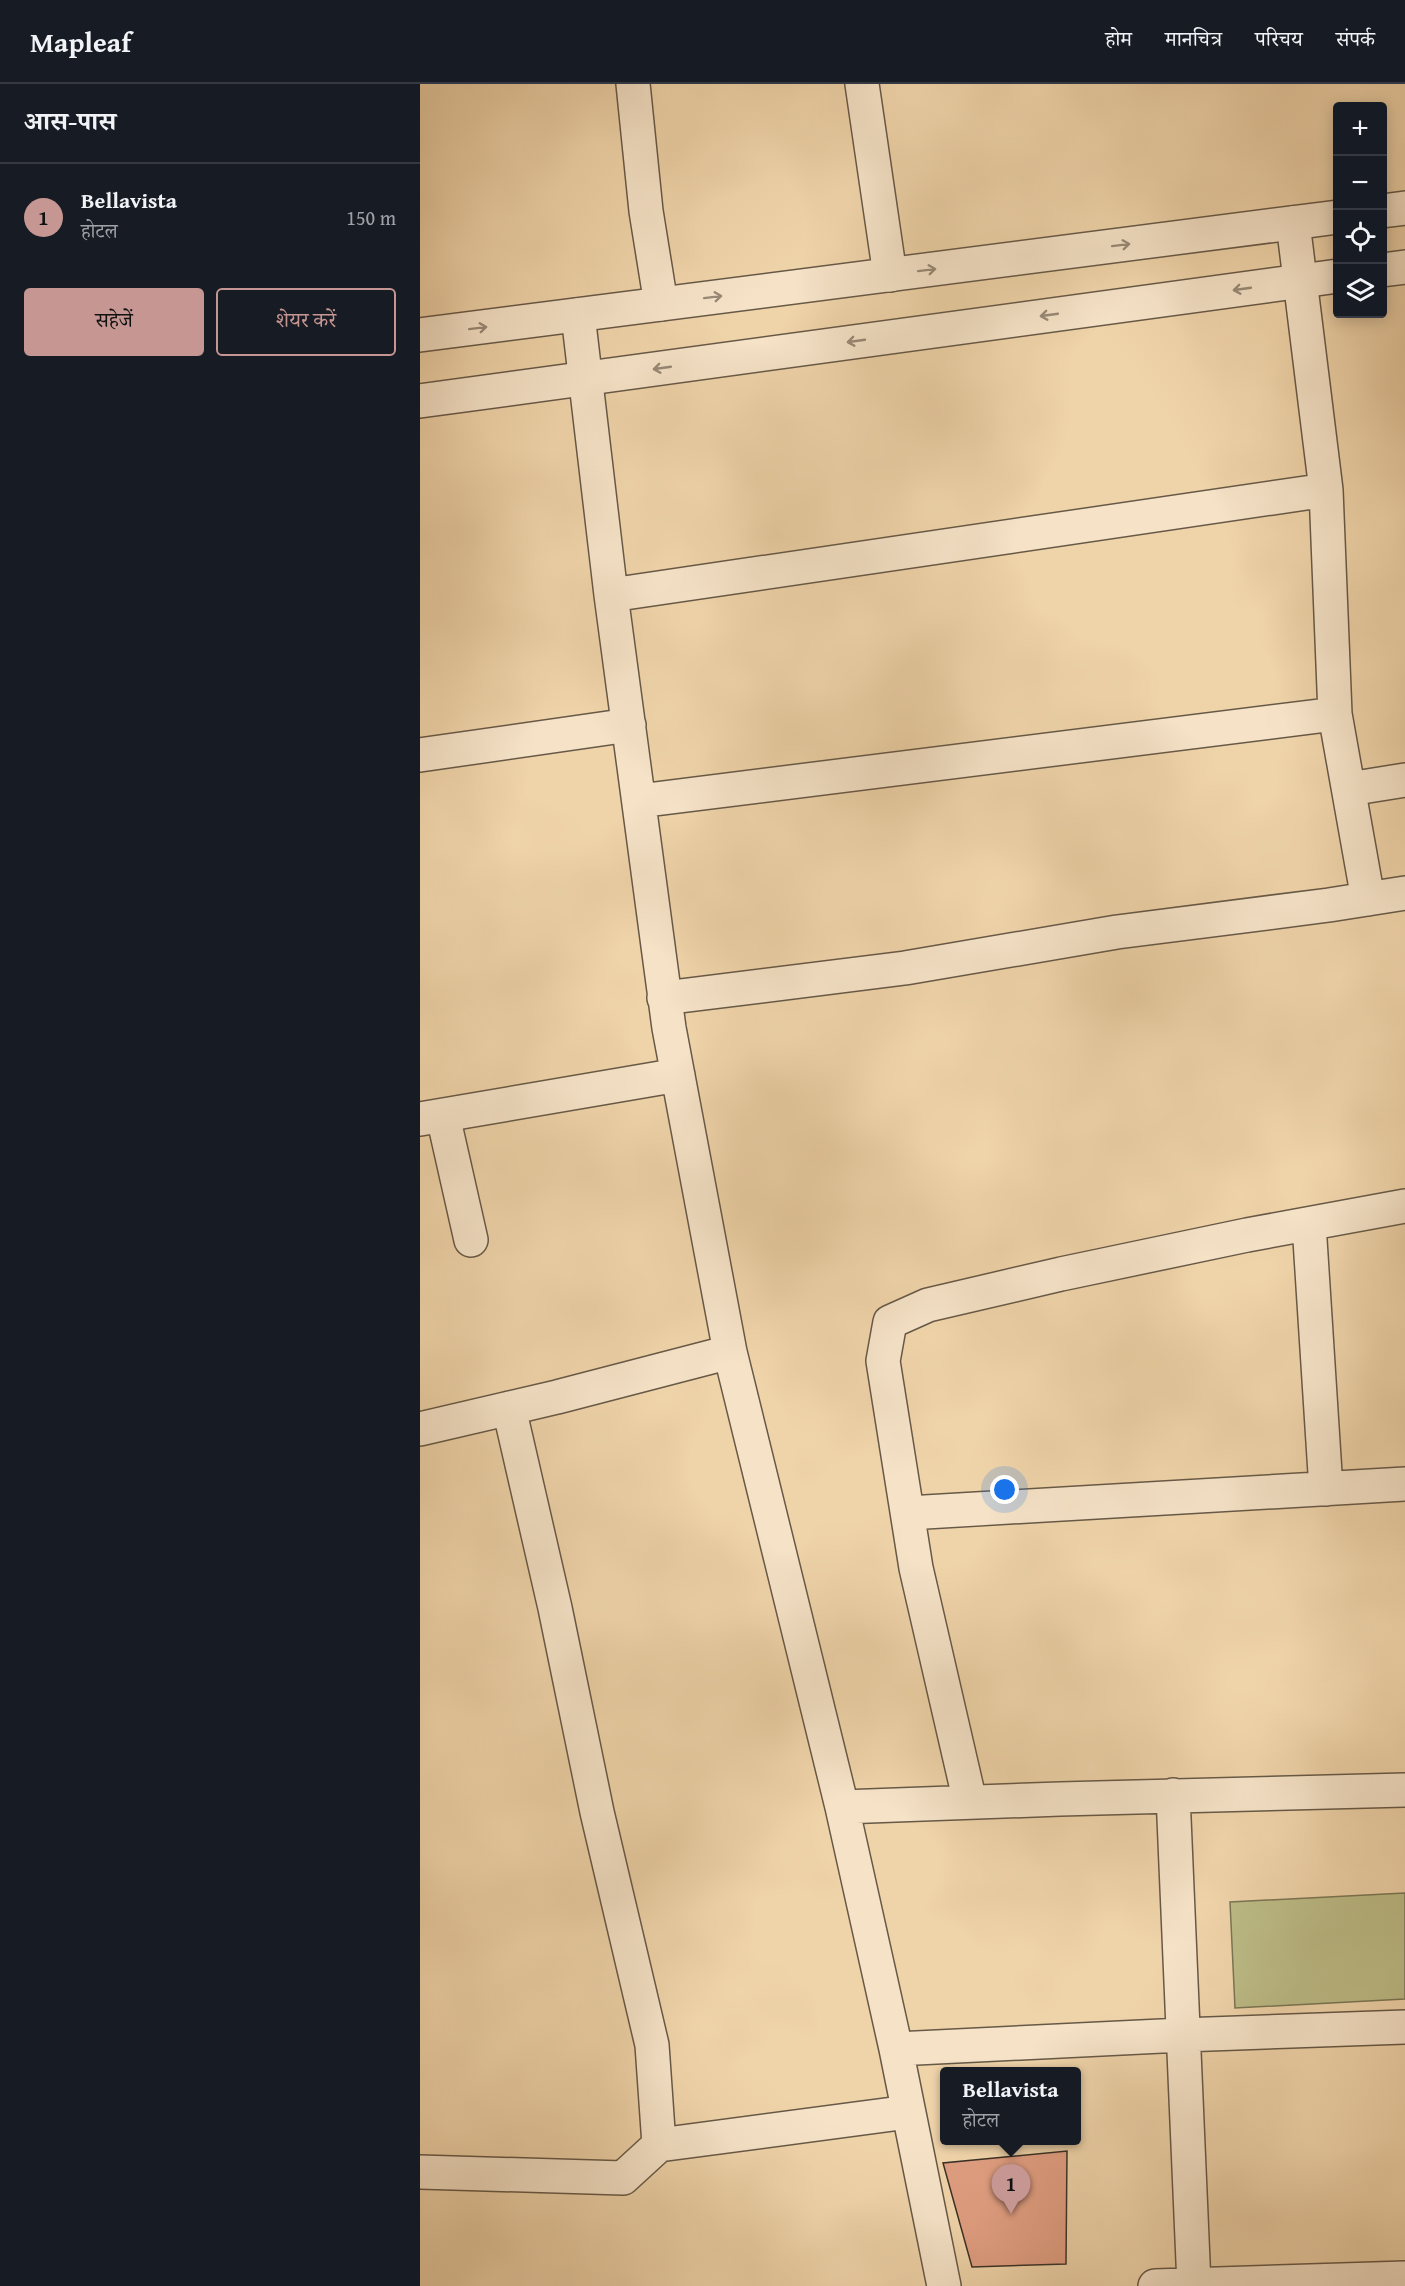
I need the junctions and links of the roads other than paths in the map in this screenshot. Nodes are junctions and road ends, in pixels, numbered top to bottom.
1 (633, 84) edge
2 (862, 84) edge
3 (1405, 208) edge
4 (1387, 210) edge
5 (1333, 218) edge
6 (1293, 223) junction
7 (1405, 267) edge
8 (1387, 269) edge
9 (890, 275) junction
10 (1333, 277) edge
11 (1300, 281) junction
12 (661, 304) junction
13 (578, 315) junction
14 (420, 335) edge
15 (585, 378) junction
16 (420, 401) edge
17 (1326, 490) junction
18 (611, 595) junction
19 (1335, 714) junction
20 (629, 725) junction
21 (420, 755) edge
22 (1405, 780) edge
23 (1348, 789) junction
24 (639, 801) junction
25 (1405, 893) edge
26 (1368, 899) junction
27 (664, 998) junction
28 (678, 1075) junction
29 (431, 1118) edge
30 (1405, 1206) edge
31 (1309, 1224) junction
32 (471, 1240) dead end
33 (730, 1352) junction
34 (509, 1408) junction
35 (420, 1429) edge
36 (1405, 1484) edge
37 (1326, 1489) junction
38 (908, 1513) junction
39 (1405, 1790) edge
40 (1173, 1796) junction
41 (970, 1802) junction
42 (842, 1807) junction
43 (1405, 2027) edge
44 (1182, 2035) junction
45 (896, 2049) junction
46 (908, 2112) junction
47 (659, 2145) junction
48 (420, 2172) edge
49 (1405, 2278) edge
50 (1194, 2285) edge
51 (944, 2286) edge
52 (1155, 2286) edge

1 - 12 street
2 - 9 street
3 - 4 street
5 - 6 street
9 -> 6 street
6 - 11 street
7 - 8 street
12 -> 9 street
10 - 11 street
11 -> 15 street
11 - 17 street
12 - 13 street
14 -> 13 street
13 - 15 street
15 - 16 street
15 - 18 street
17 - 18 street
17 - 19 street
18 - 20 street
19 - 23 street
19 - 24 street
20 - 21 street
20 - 24 street
22 - 23 street
23 - 26 street
24 - 27 street
25 - 26 street
26 - 27 street
27 - 28 street
28 - 29 street
28 - 33 street
29 - 32 street
30 - 31 street
31 - 37 street
31 - 38 street
33 - 34 street
33 - 42 street
34 - 35 street
34 - 47 street
36 - 37 street
37 - 38 street
38 - 41 street
39 - 40 street
40 - 41 street
40 - 44 street
41 - 42 street
42 - 45 street
43 - 44 street
44 - 45 street
44 - 50 street
45 - 46 street
46 - 47 street
46 - 51 street
47 - 48 street
49 - 50 street
50 - 52 street

